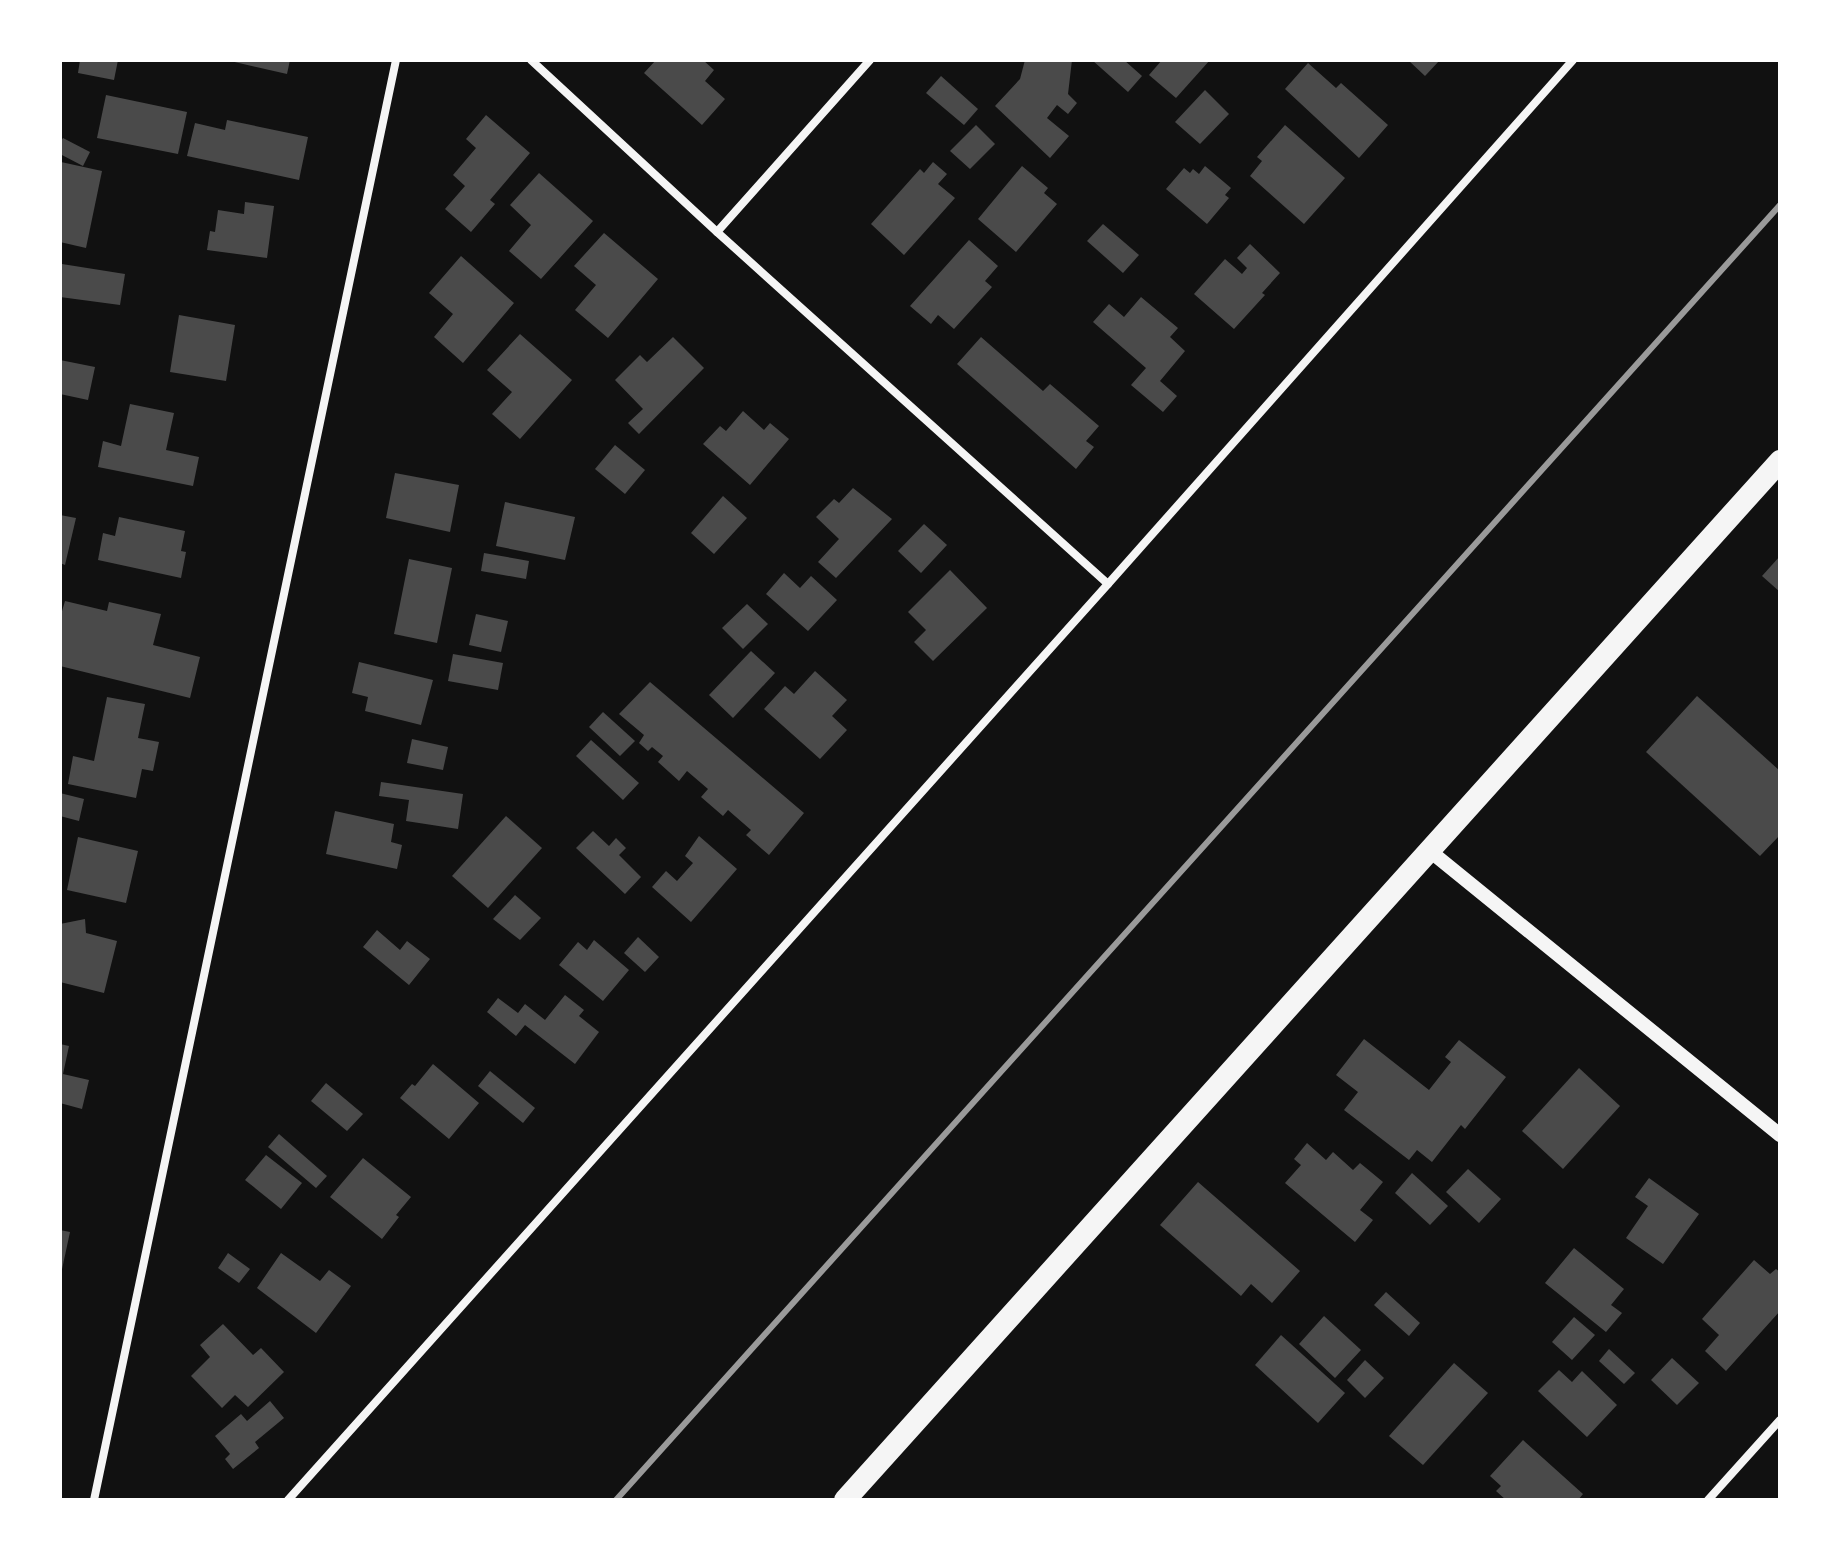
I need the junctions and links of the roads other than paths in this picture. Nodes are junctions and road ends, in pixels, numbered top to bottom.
1 (396, 60) edge
2 (531, 60) edge
3 (870, 60) edge
4 (1573, 60) edge
5 (717, 232) junction
6 (1780, 461) edge
7 (1108, 584) junction
8 (1430, 851) junction
9 (1780, 1135) edge
10 (1780, 1420) edge
11 (94, 1500) edge
12 (288, 1500) edge
13 (845, 1500) edge
14 (1708, 1500) edge

1 - 11 street
2 - 5 street
3 - 5 street
4 - 7 street
5 - 7 street
6 - 8 highway
7 - 12 street
8 - 9 street
8 - 13 highway
10 - 14 street

